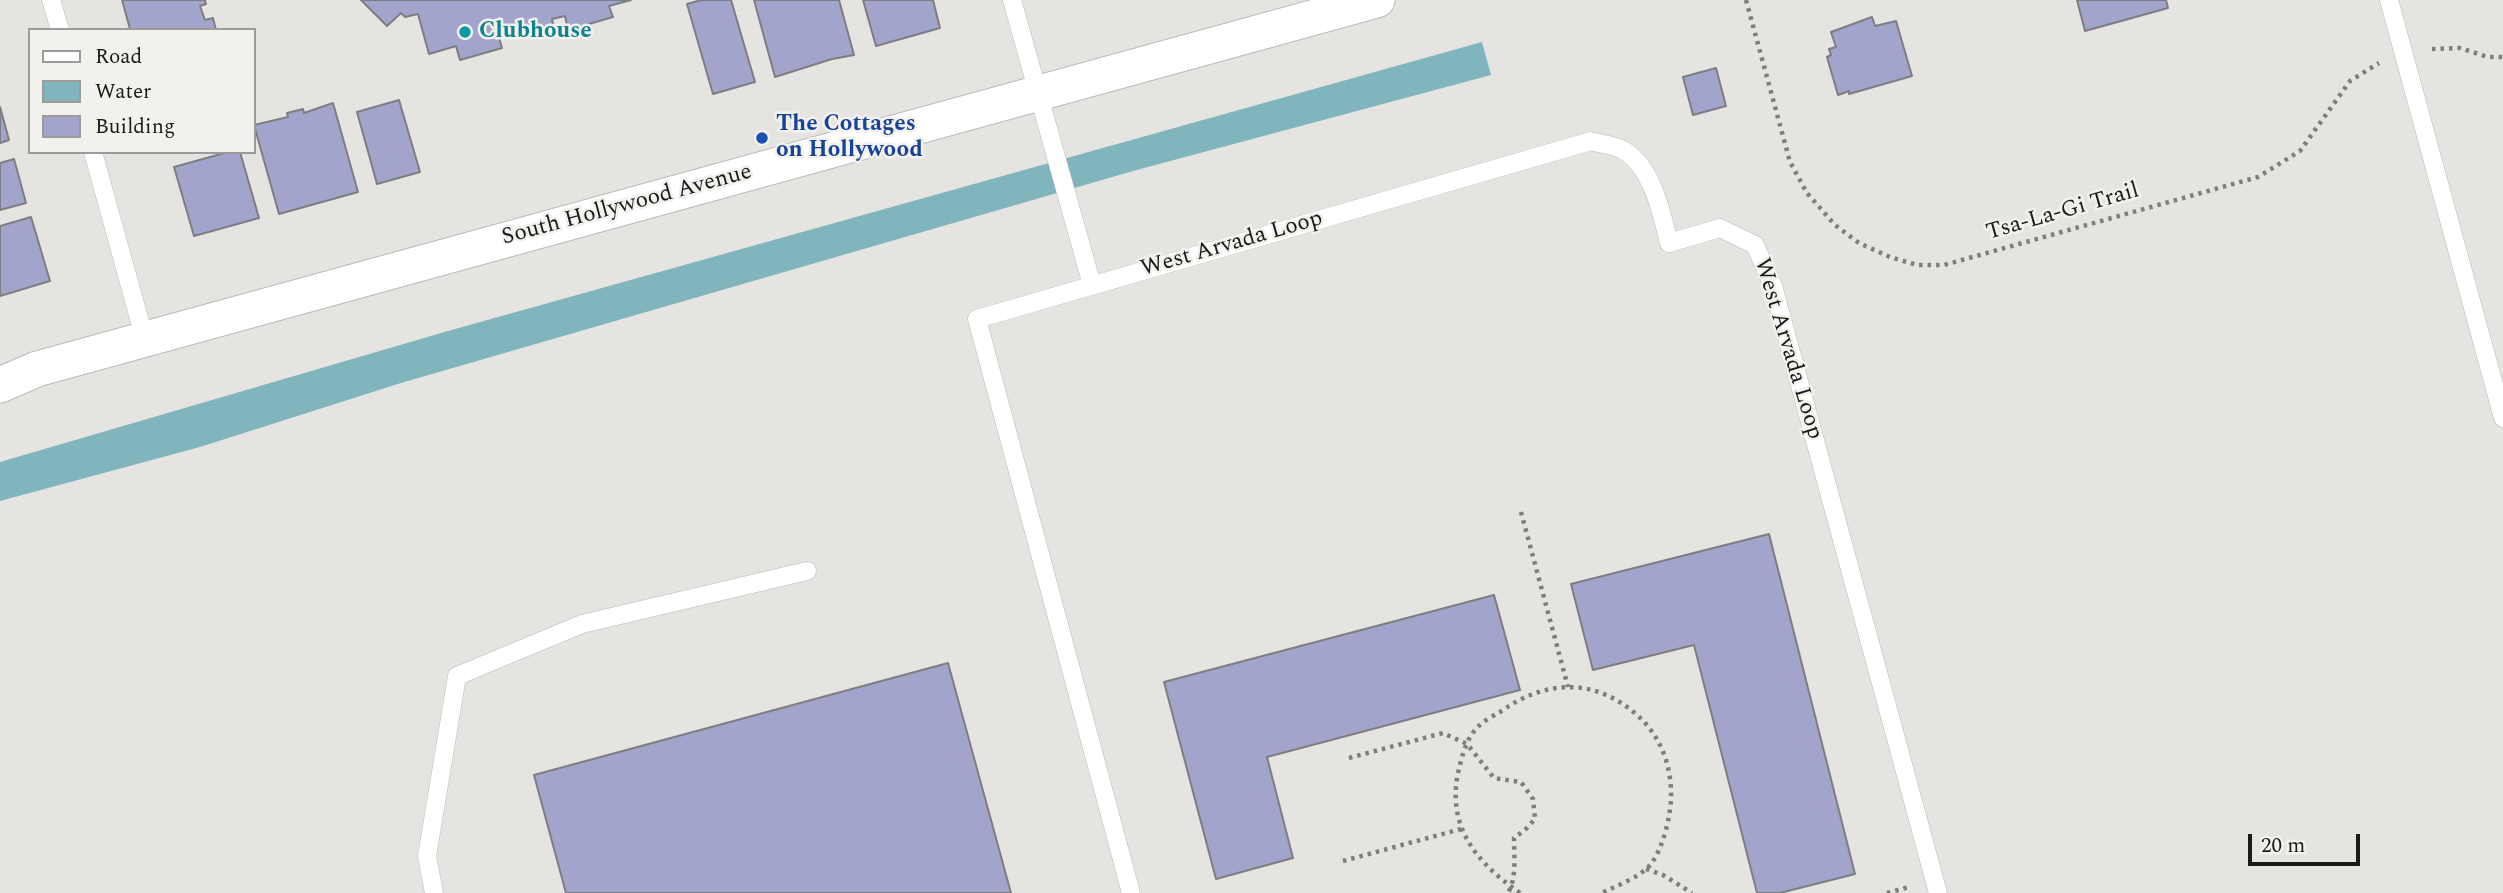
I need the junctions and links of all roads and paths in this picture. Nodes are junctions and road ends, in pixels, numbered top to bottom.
1 (51, 0) edge
2 (1012, 0) edge
3 (1377, 0) edge
4 (1746, 0) edge
5 (2389, 0) edge
6 (59, 28) edge
7 (2404, 56) junction
8 (2503, 57) edge
9 (1038, 93) junction
10 (94, 154) edge
11 (1093, 285) junction
12 (145, 340) junction
13 (0, 385) edge
14 (2503, 418) edge
15 (1521, 512) dead end
16 (807, 571) dead end
17 (1568, 687) junction
18 (1467, 744) junction
19 (1349, 758) dead end
20 (1461, 829) junction
21 (1343, 861) dead end
22 (1645, 868) junction
23 (1511, 887) junction
24 (434, 893) edge
25 (1131, 893) edge
26 (1508, 893) edge
27 (1520, 893) edge
28 (1601, 893) edge
29 (1692, 893) edge
30 (1938, 893) edge

1 - 6 lane
2 - 9 lane
3 - 9 street, South Hollywood Avenue
4 - 7 path, Tsa-La-Gi Trail
5 - 7 lane
7 - 8 path, Tsa-La-Gi Trail
7 - 14 lane
9 - 11 lane
9 - 12 street, South Hollywood Avenue
10 - 12 lane
11 - 25 lane, West Arvada Loop
11 - 30 lane, West Arvada Loop
12 - 13 street, South Hollywood Avenue
15 - 17 path
16 - 24 lane
17 - 18 path
17 - 22 path
18 - 19 path
18 - 20 path
18 - 23 path
20 - 21 path
20 - 23 path
22 - 28 path
22 - 29 path
23 - 26 path
23 - 27 path

